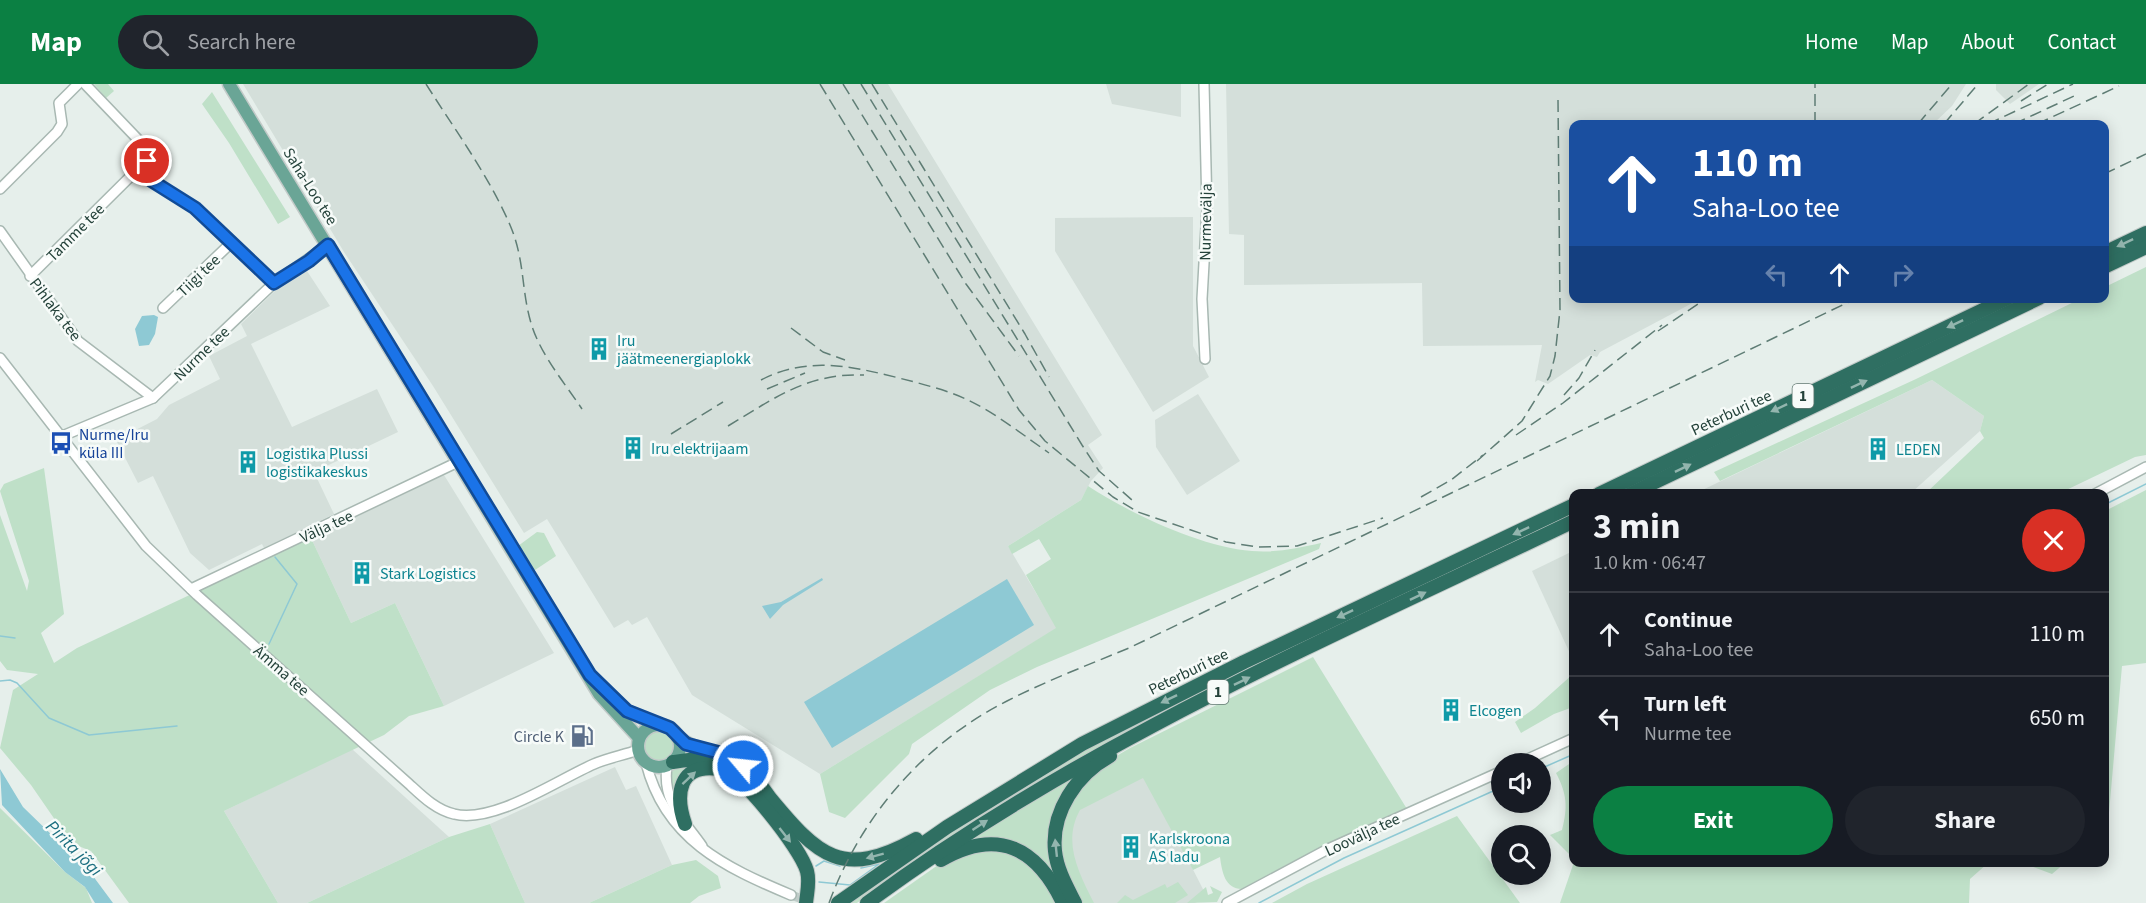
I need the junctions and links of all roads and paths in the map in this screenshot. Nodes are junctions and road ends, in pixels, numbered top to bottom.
1 (85, 84) edge
2 (229, 84) edge
3 (1204, 84) edge
4 (75, 86) edge
5 (145, 163) junction
6 (0, 189) edge
7 (0, 231) edge
8 (2146, 233) edge
9 (232, 242) junction
10 (328, 245) junction
11 (2146, 247) edge
12 (2109, 250) edge
13 (2109, 265) edge
14 (30, 276) junction
15 (274, 283) junction
16 (1998, 303) edge
17 (2028, 303) edge
18 (163, 308) dead end
19 (0, 358) edge
20 (1205, 359) dead end
21 (153, 398) junction
22 (60, 437) junction
23 (460, 461) junction
24 (2146, 467) edge
25 (1609, 489) edge
26 (1640, 489) edge
27 (2104, 489) edge
28 (1569, 508) edge
29 (1569, 523) edge
30 (191, 589) junction
31 (590, 675) junction
32 (1194, 704) junction
33 (657, 725) junction
34 (678, 737) junction
35 (1569, 740) edge
36 (639, 744) junction
37 (1541, 753) edge
38 (646, 763) junction
39 (670, 764) junction
40 (736, 776) junction
41 (1491, 776) edge
42 (983, 804) junction
43 (685, 824) junction
44 (705, 850) junction
45 (791, 894) tunnel mouth
46 (879, 894) junction
47 (806, 903) edge
48 (838, 903) edge
49 (867, 903) edge
50 (1063, 903) edge
51 (1075, 903) edge
52 (1227, 903) edge

1 - 5 street
2 - 10 main road, Saha-Loo tee
3 - 20 street, Nurmevälja
4 - 6 street
5 - 9 street
5 - 14 street, Tamme tee
7 - 14 street, Pihlaka tee
8 -> 12 highway
9 - 15 street
9 - 18 street, Tiigi tee
10 - 15 street, Nurme tee
10 - 23 main road, Saha-Loo tee
11 - 13 highway
14 - 21 street, Pihlaka tee
15 - 21 street, Nurme tee
16 -> 25 highway, Peterburi tee / 1
26 -> 17 highway, Peterburi tee / 1
19 - 22 street, Ämma tee
21 - 22 street, Nurme tee
22 - 30 street, Ämma tee
23 - 30 street, Välja tee
23 - 31 main road, Saha-Loo tee
24 - 27 street
28 -> 42 highway, Peterburi tee / 1
32 -> 29 highway, Peterburi tee / 1
30 - 36 street, Ämma tee
31 - 33 main road, Saha-Loo tee
31 - 36 main road, Saha-Loo tee
46 -> 32 highway, Peterburi tee / 1
51 -> 32 highway
33 - 34 main road
33 - 36 main road
34 - 39 main road
42 -> 34 highway
35 - 37 street
36 - 38 main road
38 - 39 main road
38 - 44 street
39 - 40 highway
39 - 43 street
43 -> 40 highway
40 -> 47 highway
41 - 52 street, Loovälja tee
42 - 48 highway, Peterburi tee / 1
43 - 44 street
44 - 45 street
46 - 49 highway, Peterburi tee / 1
46 - 50 highway

